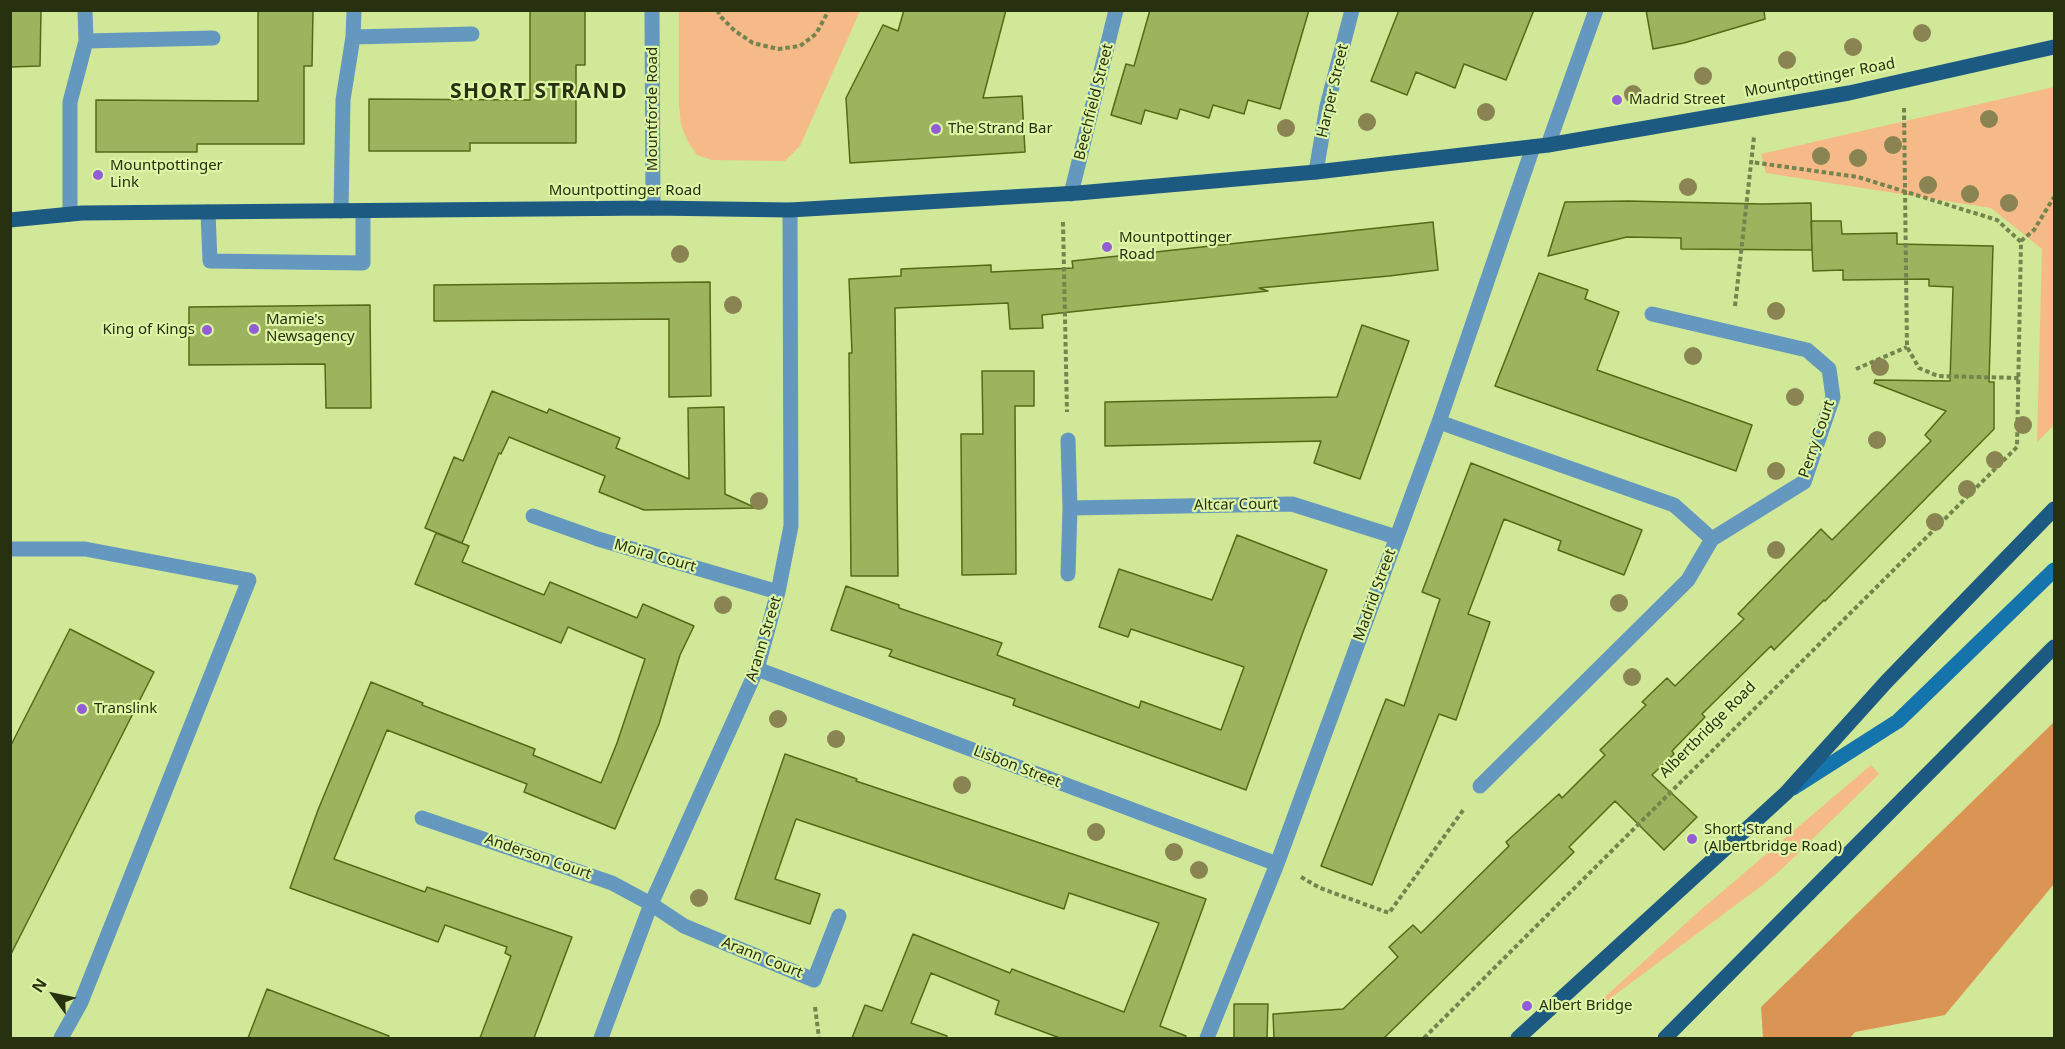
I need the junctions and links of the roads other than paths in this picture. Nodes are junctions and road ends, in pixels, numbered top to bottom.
1 (85, 10) edge
2 (354, 10) edge
3 (652, 10) edge
4 (1116, 10) edge
5 (1352, 10) edge
6 (1596, 10) edge
7 (472, 34) dead end
8 (353, 37) junction
9 (213, 38) dead end
10 (86, 40) junction
11 (2055, 47) edge
12 (1540, 146) junction
13 (1316, 172) junction
14 (1067, 194) junction
15 (653, 208) junction
16 (790, 210) junction
17 (341, 211) junction
18 (363, 211) junction
19 (208, 212) junction
20 (70, 214) junction
21 (10, 220) edge
22 (1652, 314) dead end
23 (1439, 422) junction
24 (1068, 440) road end
25 (1070, 508) junction
26 (2055, 509) edge
27 (533, 516) dead end
28 (1396, 537) junction
29 (1712, 539) junction
30 (10, 549) edge
31 (2055, 570) edge
32 (1068, 574) dead end
33 (778, 592) junction
34 (2055, 647) edge
35 (757, 669) junction
36 (1480, 786) road end
37 (1786, 793) junction
38 (422, 818) dead end
39 (1277, 864) junction
40 (651, 904) junction
41 (838, 916) dead end
42 (61, 1038) edge
43 (601, 1038) edge
44 (1207, 1038) edge
45 (1518, 1038) edge
46 (1665, 1038) edge

1 - 10 street
2 - 8 street
3 - 15 street, Mountforde Road
4 - 14 street, Beechfield Street
5 - 13 street, Harper Street
6 - 12 street, Madrid Street
7 - 8 street
8 - 17 street
9 - 10 street
10 - 20 street
11 - 12 main road, Mountpottinger Road
12 - 13 main road, Mountpottinger Road
12 - 23 street, Madrid Street
13 - 14 main road, Mountpottinger Road
14 - 16 main road, Mountpottinger Road
15 - 16 main road, Mountpottinger Road
15 - 18 main road, Mountpottinger Road
16 - 33 street, Arann Street
17 - 18 main road, Mountpottinger Road
17 - 19 main road, Mountpottinger Road
18 - 19 street
19 - 20 main road, Mountpottinger Road
20 - 21 main road, Mountpottinger Road
22 - 29 street, Perry Court
23 - 28 street, Madrid Street
23 - 29 street
24 - 25 street
25 - 28 street, Altcar Court
25 - 32 street
26 - 37 main road
27 - 33 street, Moira Court
28 - 39 street, Madrid Street
29 - 36 street, Perry Court
30 - 42 street
31 - 37 street
33 - 35 street, Arann Street
34 - 46 main road
35 - 39 street, Lisbon Street
35 - 40 street, Arann Street
37 - 45 main road
38 - 40 street, Anderson Court
39 - 44 street, Madrid Street
40 - 41 street, Arann Court
40 - 43 street, Arann Street

